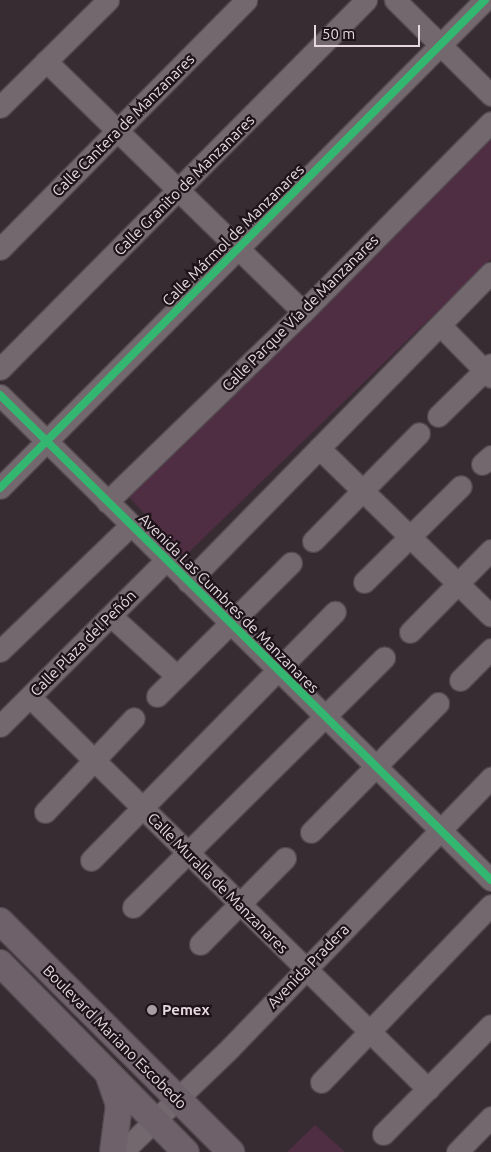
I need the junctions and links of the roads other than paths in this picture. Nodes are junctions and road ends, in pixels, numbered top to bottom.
1 (108, 0) edge
2 (246, 0) edge
3 (366, 0) edge
4 (395, 0) edge
5 (485, 0) edge
6 (441, 44) junction
7 (46, 61) junction
8 (491, 95) edge
9 (0, 107) edge
10 (491, 122) edge
11 (119, 129) junction
12 (181, 190) junction
13 (238, 249) junction
14 (0, 250) edge
15 (491, 273) edge
16 (303, 312) junction
17 (441, 326) junction
18 (0, 369) edge
19 (489, 370) edge
20 (0, 395) edge
21 (438, 416) dead end
22 (420, 434) dead end
23 (47, 441) junction
24 (319, 448) junction
25 (461, 486) dead end
26 (0, 488) edge
27 (363, 491) junction
28 (107, 502) junction
29 (132, 525) junction
30 (410, 537) junction
31 (313, 541) dead end
32 (491, 550) edge
33 (166, 560) junction
34 (291, 563) dead end
35 (188, 582) junction
36 (364, 582) dead end
37 (457, 583) junction
38 (335, 612) dead end
39 (111, 616) junction
40 (491, 616) edge
41 (231, 624) junction
42 (410, 632) dead end
43 (491, 649) edge
44 (0, 651) edge
45 (384, 658) dead end
46 (276, 671) junction
47 (177, 676) junction
48 (460, 680) dead end
49 (30, 696) junction
50 (157, 696) dead end
51 (438, 703) dead end
52 (324, 716) junction
53 (134, 718) dead end
54 (0, 726) edge
55 (94, 759) junction
56 (375, 767) junction
57 (491, 778) edge
58 (464, 804) junction
59 (416, 807) junction
60 (144, 808) junction
61 (45, 812) dead end
62 (440, 829) junction
63 (310, 832) dead end
64 (417, 851) junction
65 (188, 852) junction
66 (463, 852) junction
67 (285, 858) dead end
68 (91, 860) dead end
69 (491, 880) edge
70 (240, 903) junction
71 (491, 906) edge
72 (133, 907) dead end
73 (0, 921) edge
74 (200, 944) dead end
75 (0, 963) edge
76 (305, 970) junction
77 (491, 1025) edge
78 (369, 1032) junction
79 (102, 1065) junction
80 (320, 1082) dead end
81 (428, 1089) junction
82 (176, 1099) junction
83 (491, 1116) edge
84 (155, 1122) junction
85 (383, 1134) dead end
86 (113, 1152) edge
87 (122, 1152) edge
88 (186, 1152) edge
89 (231, 1152) edge
90 (457, 1152) edge

1 - 7 street
2 - 11 street, Calle Cantera de Manzanares
3 - 12 street, Calle Granito de Manzanares
4 - 6 street
5 - 6 street, Calle Mármol de Manzanares
6 - 8 street
6 - 13 street, Calle Mármol de Manzanares
7 - 9 street
7 - 11 street
10 - 16 street, Calle Parque Vía de Manzanares
11 - 12 street
11 - 14 street, Calle Cantera de Manzanares
12 - 13 street
12 - 18 street, Calle Granito de Manzanares
13 - 16 street
13 - 23 street, Calle Mármol de Manzanares
15 - 17 street
16 - 28 street, Calle Parque Vía de Manzanares
17 - 19 street
17 - 24 street
19 - 21 street
20 - 23 street, Avenida Las Cumbres de Manzanares
22 - 27 street
23 - 26 street, Calle Mármol de Manzanares
23 - 28 street, Avenida Las Cumbres de Manzanares
24 - 27 street
24 - 35 street
25 - 30 street
27 - 30 street
27 - 31 street
28 - 29 street, Avenida Las Cumbres de Manzanares
29 - 33 street, Avenida Las Cumbres de Manzanares
29 - 44 street
30 - 36 street
30 - 37 street
32 - 37 street
33 - 35 street, Avenida Las Cumbres de Manzanares
33 - 39 street, Calle Plaza del Peñón
34 - 41 street
35 - 41 street, Avenida Las Cumbres de Manzanares
37 - 40 street
37 - 42 street
38 - 46 street
39 - 47 street
39 - 49 street, Calle Plaza del Peñón
41 - 46 street, Avenida Las Cumbres de Manzanares
41 - 47 street
43 - 48 street
45 - 52 street
46 - 52 street, Avenida Las Cumbres de Manzanares
46 - 60 street
47 - 50 street
49 - 54 street, Calle Plaza del Peñón
49 - 55 street, Calle Muralla de Manzanares
51 - 56 street
52 - 56 street, Avenida Las Cumbres de Manzanares
52 - 65 street
53 - 55 street
55 - 60 street, Calle Muralla de Manzanares
55 - 61 street
56 - 59 street, Avenida Las Cumbres de Manzanares
56 - 63 street
57 - 58 street, Avenida Pradera
58 - 59 street
58 - 62 street, Avenida Pradera
58 - 66 street
59 - 62 street, Avenida Las Cumbres de Manzanares
59 - 64 street
60 - 65 street, Calle Muralla de Manzanares
60 - 68 street
62 - 64 street, Avenida Pradera
62 - 66 street, Avenida Las Cumbres de Manzanares
64 - 66 street
64 - 76 street, Avenida Pradera
65 - 70 street, Calle Muralla de Manzanares
65 - 72 street
66 - 69 street, Avenida Las Cumbres de Manzanares
67 - 70 street
70 - 74 street
70 - 76 street, Calle Muralla de Manzanares
71 - 78 street
73 - 82 main road, Boulevard Mariano Escobedo
75 - 79 main road, Boulevard Mariano Escobedo
76 - 78 street, Calle Muralla de Manzanares
76 - 82 street, Avenida Pradera
77 - 81 street
78 - 80 street
78 - 81 street, Calle Muralla de Manzanares
79 - 84 main road, Boulevard Mariano Escobedo
79 - 86 main road
81 - 85 street
82 - 84 street, Avenida Pradera
82 - 89 main road, Boulevard Mariano Escobedo
83 - 90 street
84 - 87 street, Avenida Pradera
84 - 88 main road, Boulevard Mariano Escobedo

